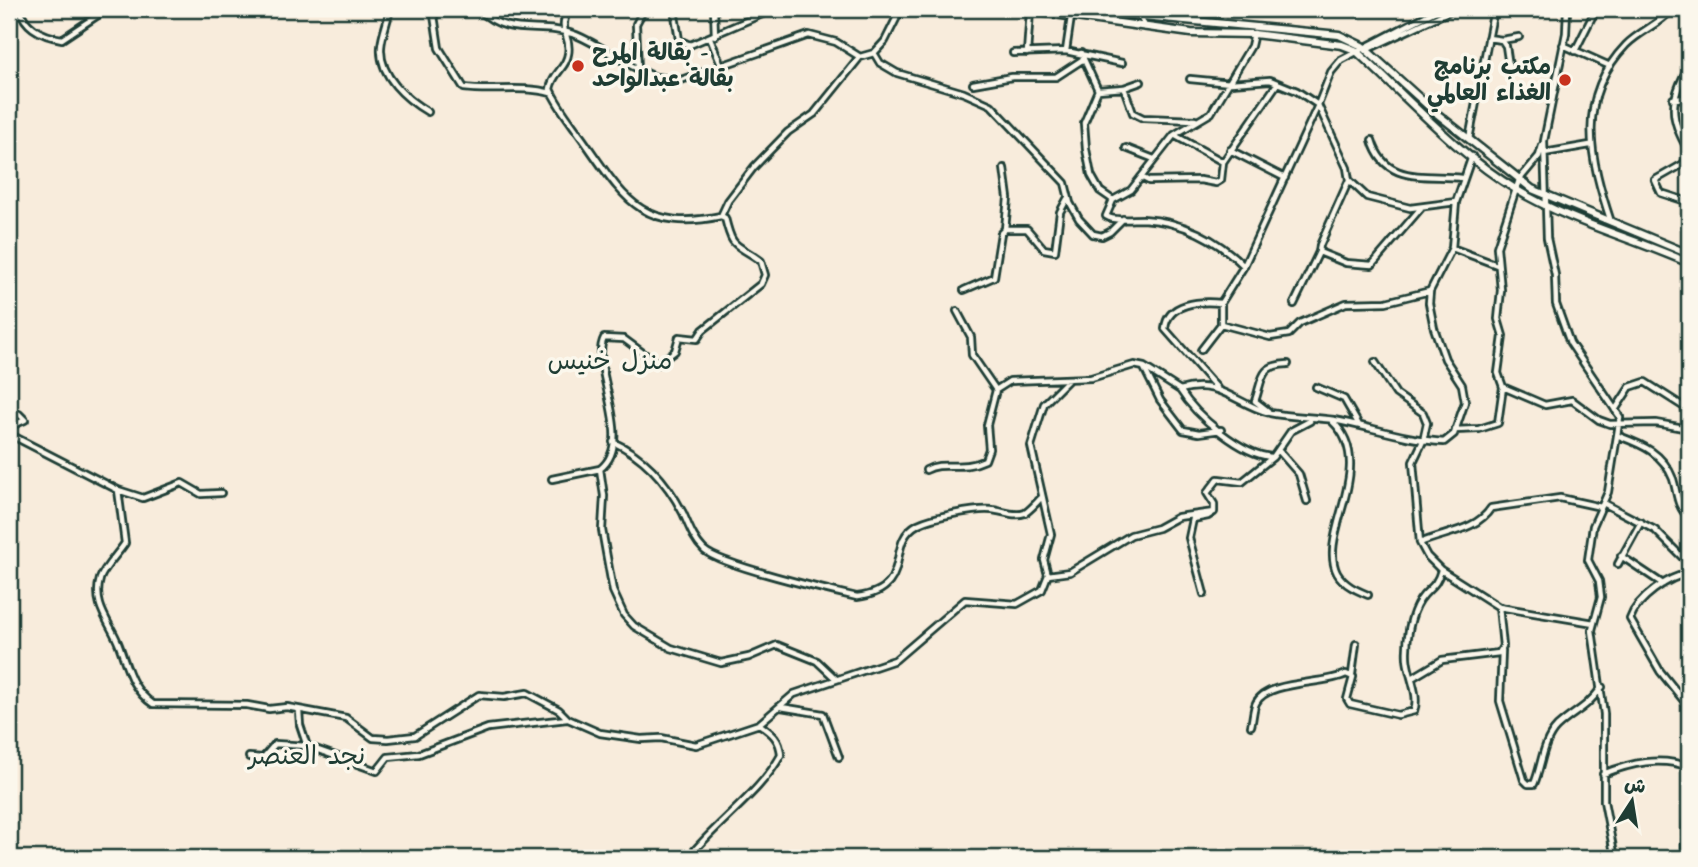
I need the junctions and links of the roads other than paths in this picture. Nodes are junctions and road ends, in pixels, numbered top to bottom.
1 (20, 9) edge
2 (107, 9) edge
3 (390, 9) edge
4 (433, 9) edge
5 (478, 9) edge
6 (568, 9) edge
7 (644, 9) edge
8 (674, 9) edge
9 (714, 9) edge
10 (772, 9) edge
11 (901, 9) edge
12 (1018, 9) edge
13 (1071, 9) edge
14 (1138, 9) edge
15 (1172, 9) edge
16 (1454, 9) edge
17 (1494, 9) edge
18 (1567, 9) edge
19 (1596, 9) edge
20 (1672, 9) edge
21 (1440, 10) edge
22 (1030, 11) junction
23 (98, 12) edge
24 (1071, 17) junction
25 (1142, 17) junction
26 (1170, 20) junction
27 (1256, 26) junction
28 (1145, 27) junction
29 (563, 32) junction
30 (1254, 34) junction
31 (713, 37) junction
32 (1519, 37) dead end
33 (1488, 38) junction
34 (1502, 40) junction
35 (1563, 45) junction
36 (1364, 48) junction
37 (1354, 50) junction
38 (1066, 51) junction
39 (1575, 51) junction
40 (1013, 52) dead end
41 (1027, 52) junction
42 (874, 53) junction
43 (1081, 53) junction
44 (860, 57) junction
45 (1082, 61) junction
46 (1122, 63) dead end
47 (721, 65) junction
48 (1509, 66) dead end
49 (1610, 66) junction
50 (1689, 66) edge
51 (638, 69) junction
52 (1190, 79) dead end
53 (1141, 82) dead end
54 (1231, 83) junction
55 (973, 84) dead end
56 (1278, 84) junction
57 (1124, 88) junction
58 (1098, 90) junction
59 (551, 93) junction
60 (1689, 98) edge
61 (1673, 99) junction
62 (1318, 105) junction
63 (428, 112) dead end
64 (1195, 120) junction
65 (1174, 135) junction
66 (1372, 140) dead end
67 (1469, 140) junction
68 (1544, 141) junction
69 (1590, 145) junction
70 (1126, 148) dead end
71 (1230, 150) junction
72 (1544, 153) junction
73 (1689, 153) edge
74 (1472, 155) junction
75 (1155, 159) junction
76 (1223, 162) junction
77 (1004, 168) dead end
78 (1141, 177) junction
79 (1284, 178) junction
80 (1462, 178) junction
81 (1349, 180) junction
82 (1519, 180) junction
83 (1516, 190) junction
84 (1547, 197) junction
85 (1068, 199) junction
86 (1113, 200) junction
87 (1456, 202) junction
88 (1689, 202) edge
89 (1547, 206) junction
90 (1421, 208) junction
91 (721, 216) junction
92 (1123, 219) junction
93 (1611, 222) junction
94 (1005, 229) junction
95 (1452, 248) junction
96 (1319, 252) junction
97 (1689, 254) edge
98 (1689, 263) edge
99 (1497, 265) junction
100 (1244, 266) junction
101 (964, 290) dead end
102 (1430, 291) junction
103 (1221, 303) junction
104 (1294, 304) dead end
105 (957, 311) dead end
106 (1221, 324) junction
107 (1201, 350) dead end
108 (1375, 362) dead end
109 (1288, 364) dead end
110 (1144, 367) junction
111 (1068, 380) junction
112 (1316, 387) dead end
113 (1503, 387) junction
114 (996, 390) junction
115 (1180, 390) junction
116 (1226, 392) junction
117 (1615, 410) junction
118 (1689, 410) edge
119 (9, 411) edge
120 (1272, 413) junction
121 (1312, 420) junction
122 (1331, 420) junction
123 (1621, 424) junction
124 (1360, 426) junction
125 (9, 427) edge
126 (1689, 429) edge
127 (1221, 430) junction
128 (1455, 430) junction
129 (9, 434) edge
130 (1619, 436) junction
131 (1423, 441) junction
132 (613, 442) junction
133 (1278, 450) junction
134 (1273, 457) junction
135 (600, 469) junction
136 (926, 470) dead end
137 (552, 479) dead end
138 (118, 490) junction
139 (221, 493) dead end
140 (1041, 498) junction
141 (1307, 501) dead end
142 (1602, 505) junction
143 (1214, 512) junction
144 (1689, 518) edge
145 (1640, 522) junction
146 (1420, 543) junction
147 (1620, 556) junction
148 (1618, 564) dead end
149 (1689, 564) edge
150 (1441, 570) junction
151 (1689, 573) edge
152 (1048, 575) junction
153 (1663, 584) junction
154 (1204, 594) dead end
155 (1368, 595) dead end
156 (1499, 607) junction
157 (1594, 623) junction
158 (1356, 644) dead end
159 (1502, 650) junction
160 (1352, 674) junction
161 (1412, 678) junction
162 (836, 679) junction
163 (1602, 687) junction
164 (781, 707) junction
165 (1689, 707) edge
166 (299, 711) junction
167 (568, 719) junction
168 (759, 724) junction
169 (1251, 726) dead end
170 (307, 746) junction
171 (250, 757) dead end
172 (839, 757) dead end
173 (1689, 767) edge
174 (1603, 774) junction
175 (1689, 795) edge
176 (1687, 840) edge
177 (688, 858) edge
178 (1615, 858) edge
179 (1685, 858) edge

1 - 23 street
2 - 23 street
3 - 63 street
4 - 59 street
5 - 29 street
6 - 29 street
7 - 51 street
8 - 31 street
9 - 31 street
10 - 31 street
11 - 42 street
12 - 22 street
13 - 25 street
14 - 25 street
15 - 26 street
16 - 21 street
17 - 33 street
18 - 35 street
19 - 39 street
20 - 49 street
21 - 36 street
22 - 24 street
22 - 41 street
24 - 28 street
24 - 38 street
25 - 26 street
25 - 28 street
26 - 27 street
27 - 30 street
27 - 36 street
28 - 30 street
29 - 51 street
29 - 59 street
30 - 37 street
30 - 54 street
31 - 47 street
32 - 34 street
33 - 34 street
33 - 67 street
34 - 48 street
35 - 39 street
35 - 68 street
36 - 37 street
36 - 67 street
37 - 62 street
37 - 74 street
38 - 41 street
38 - 43 street
39 - 49 street
40 - 41 street
42 - 44 street
42 - 85 street
43 - 45 street
43 - 46 street
44 - 47 street
44 - 91 street
45 - 55 street
45 - 58 street
47 - 51 street
49 - 69 street
50 - 61 street
52 - 54 street
53 - 57 street
54 - 56 street
54 - 64 street
56 - 62 street
56 - 71 street
57 - 58 street
57 - 64 street
58 - 86 street
59 - 91 street
60 - 61 street
61 - 73 street
62 - 79 street
62 - 81 street
64 - 65 street
65 - 75 street
65 - 76 street
66 - 80 street
67 - 82 street
68 - 72 street
68 - 82 street
69 - 72 street
69 - 93 street
70 - 75 street
71 - 76 street
71 - 79 street
72 - 84 street
73 - 88 street
74 - 80 street
74 - 83 street
75 - 78 street
76 - 78 street
77 - 94 street
78 - 86 street
79 - 100 street
80 - 87 street
81 - 90 street
81 - 96 street
82 - 83 street
82 - 84 street
83 - 89 street
83 - 99 street
84 - 89 street
84 - 93 street
85 - 92 street
85 - 94 street
86 - 92 street
87 - 90 street
87 - 95 street
89 - 98 street
89 - 117 street
90 - 96 street
91 - 132 street
92 - 100 street
93 - 97 street
94 - 101 street
95 - 99 street
95 - 102 street
96 - 104 street
99 - 113 street
100 - 103 street
102 - 106 street
102 - 128 street
103 - 106 street
103 - 116 street
105 - 114 street
106 - 107 street
108 - 131 street
109 - 120 street
110 - 111 street
110 - 115 street
110 - 127 street
111 - 114 street
111 - 140 street
112 - 124 street
113 - 123 street
113 - 128 street
114 - 136 street
115 - 116 street
115 - 127 street
116 - 120 street
117 - 118 street
117 - 123 street
119 - 125 street
120 - 121 street
121 - 122 street
121 - 133 street
122 - 124 street
122 - 155 street
123 - 126 street
123 - 130 street
124 - 131 street
127 - 134 street
128 - 131 street
129 - 138 street
130 - 142 street
130 - 144 street
131 - 146 street
132 - 135 street
132 - 140 street
133 - 134 street
133 - 141 street
134 - 143 street
135 - 137 street
135 - 162 street
138 - 139 street
138 - 166 street
140 - 152 street
142 - 145 street
142 - 146 street
142 - 157 street
143 - 152 street
143 - 154 street
145 - 147 street
145 - 149 street
146 - 150 street
147 - 148 street
147 - 153 street
150 - 156 street
150 - 161 street
151 - 153 street
152 - 162 street
153 - 165 street
156 - 157 street
156 - 159 street
157 - 163 street
158 - 160 street
159 - 161 street
159 - 163 street
160 - 161 street
160 - 169 street
162 - 164 street
163 - 174 street
164 - 168 street
164 - 172 street
166 - 167 street
166 - 170 street
167 - 168 street
167 - 170 street
168 - 177 street
170 - 171 street
173 - 174 street
174 - 178 street
175 - 176 street
176 - 179 street

